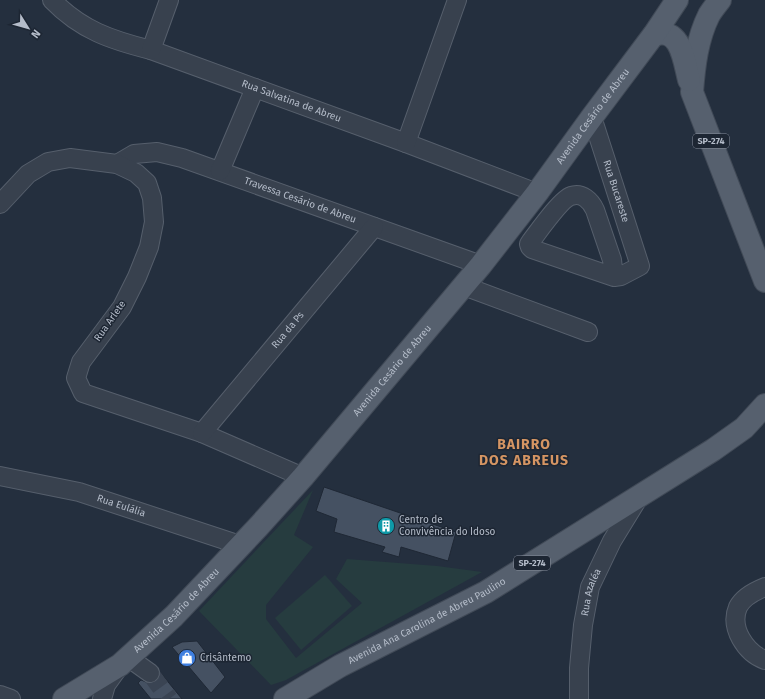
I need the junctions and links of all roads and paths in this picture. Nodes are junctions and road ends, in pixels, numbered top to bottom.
1 (52, 0) edge
2 (169, 0) edge
3 (457, 0) edge
4 (677, 0) edge
5 (720, 0) edge
6 (654, 34) junction
7 (151, 50) junction
8 (256, 88) junction
9 (692, 92) junction
10 (592, 117) junction
11 (406, 143) junction
12 (117, 164) junction
13 (220, 171) junction
14 (537, 193) junction
15 (0, 204) edge
16 (374, 226) junction
17 (635, 248) junction
18 (481, 265) junction
19 (613, 269) junction
20 (765, 281) edge
21 (464, 286) junction
22 (588, 332) dead end
23 (765, 405) edge
24 (202, 433) junction
25 (0, 476) edge
26 (303, 477) junction
27 (639, 496) junction
28 (240, 545) junction
29 (765, 587) edge
30 (762, 659) edge
31 (125, 661) junction
32 (150, 673) tunnel mouth
33 (0, 694) edge
34 (11, 699) edge
35 (64, 699) edge
36 (72, 699) edge
37 (101, 699) edge
38 (285, 699) edge
39 (579, 699) edge

1 - 7 street, Rua Salvatina de Abreu
2 - 7 street
3 - 11 street
4 - 6 main road, Avenida Cesário de Abreu
5 - 9 main road, SP-274
6 - 9 main road
6 - 10 main road, Avenida Cesário de Abreu
7 - 8 street, Rua Salvatina de Abreu
8 - 11 street, Rua Salvatina de Abreu
8 - 13 street
9 - 20 main road, SP-274
10 - 14 main road, Avenida Cesário de Abreu
10 - 17 street, Rua Bucareste
11 - 14 street, Rua Salvatina de Abreu
12 - 13 street, Travessa Cesário de Abreu
12 - 15 street, Rua Arlete
12 - 24 street, Rua Arlete
13 - 16 street, Travessa Cesário de Abreu
14 - 18 main road, Avenida Cesário de Abreu
16 - 18 street, Travessa Cesário de Abreu
16 - 24 street, Rua da Ps
17 - 19 street
17 - 19 street, Rua Bucareste
18 - 21 main road, Avenida Cesário de Abreu
19 - 19 street
21 - 22 street
21 - 26 main road, Avenida Cesário de Abreu
23 - 27 main road, Avenida Ana Carolina de Abreu Paulino / SP-274
24 - 26 street, Rua Arlete
25 - 28 street, Rua Eulália
26 - 28 main road, Avenida Cesário de Abreu
27 - 38 main road, Avenida Ana Carolina de Abreu Paulino / SP-274
27 - 39 street, Rua Azaléa
28 - 31 main road, Avenida Cesário de Abreu
29 - 30 street
31 - 32 street
31 - 35 main road, Avenida Cesário de Abreu
31 - 37 street
33 - 34 street
36 - 37 street

